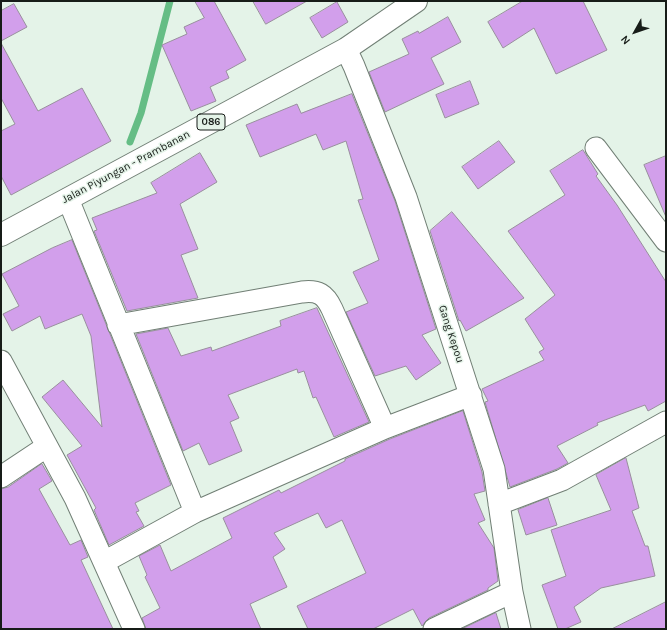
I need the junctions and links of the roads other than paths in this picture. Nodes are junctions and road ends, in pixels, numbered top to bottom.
1 (416, 1) edge
2 (346, 49) junction
3 (596, 148) dead end
4 (68, 199) junction
5 (1, 235) edge
6 (666, 241) edge
7 (118, 325) junction
8 (1, 361) edge
9 (471, 395) junction
10 (666, 422) edge
11 (385, 428) junction
12 (46, 447) junction
13 (1, 477) edge
14 (499, 504) junction
15 (195, 512) junction
16 (104, 562) junction
17 (512, 592) junction
18 (134, 629) edge
19 (434, 629) edge
20 (520, 629) edge

1 - 2 main road, Jalan Piyungan - Prambanan / 086
2 - 4 main road, Jalan Piyungan - Prambanan / 086
2 - 9 street, Gang Kepou
3 - 6 street
4 - 5 main road, Jalan Piyungan - Prambanan / 086
4 - 7 street
7 - 11 street
7 - 15 street
8 - 12 street
9 - 11 street
9 - 14 street, Gang Kepou
10 - 14 street
11 - 15 street
12 - 13 street
12 - 16 street
14 - 17 street, Gang Kepou
15 - 16 street
16 - 18 street
17 - 19 street
17 - 20 street, Gang Kepou

